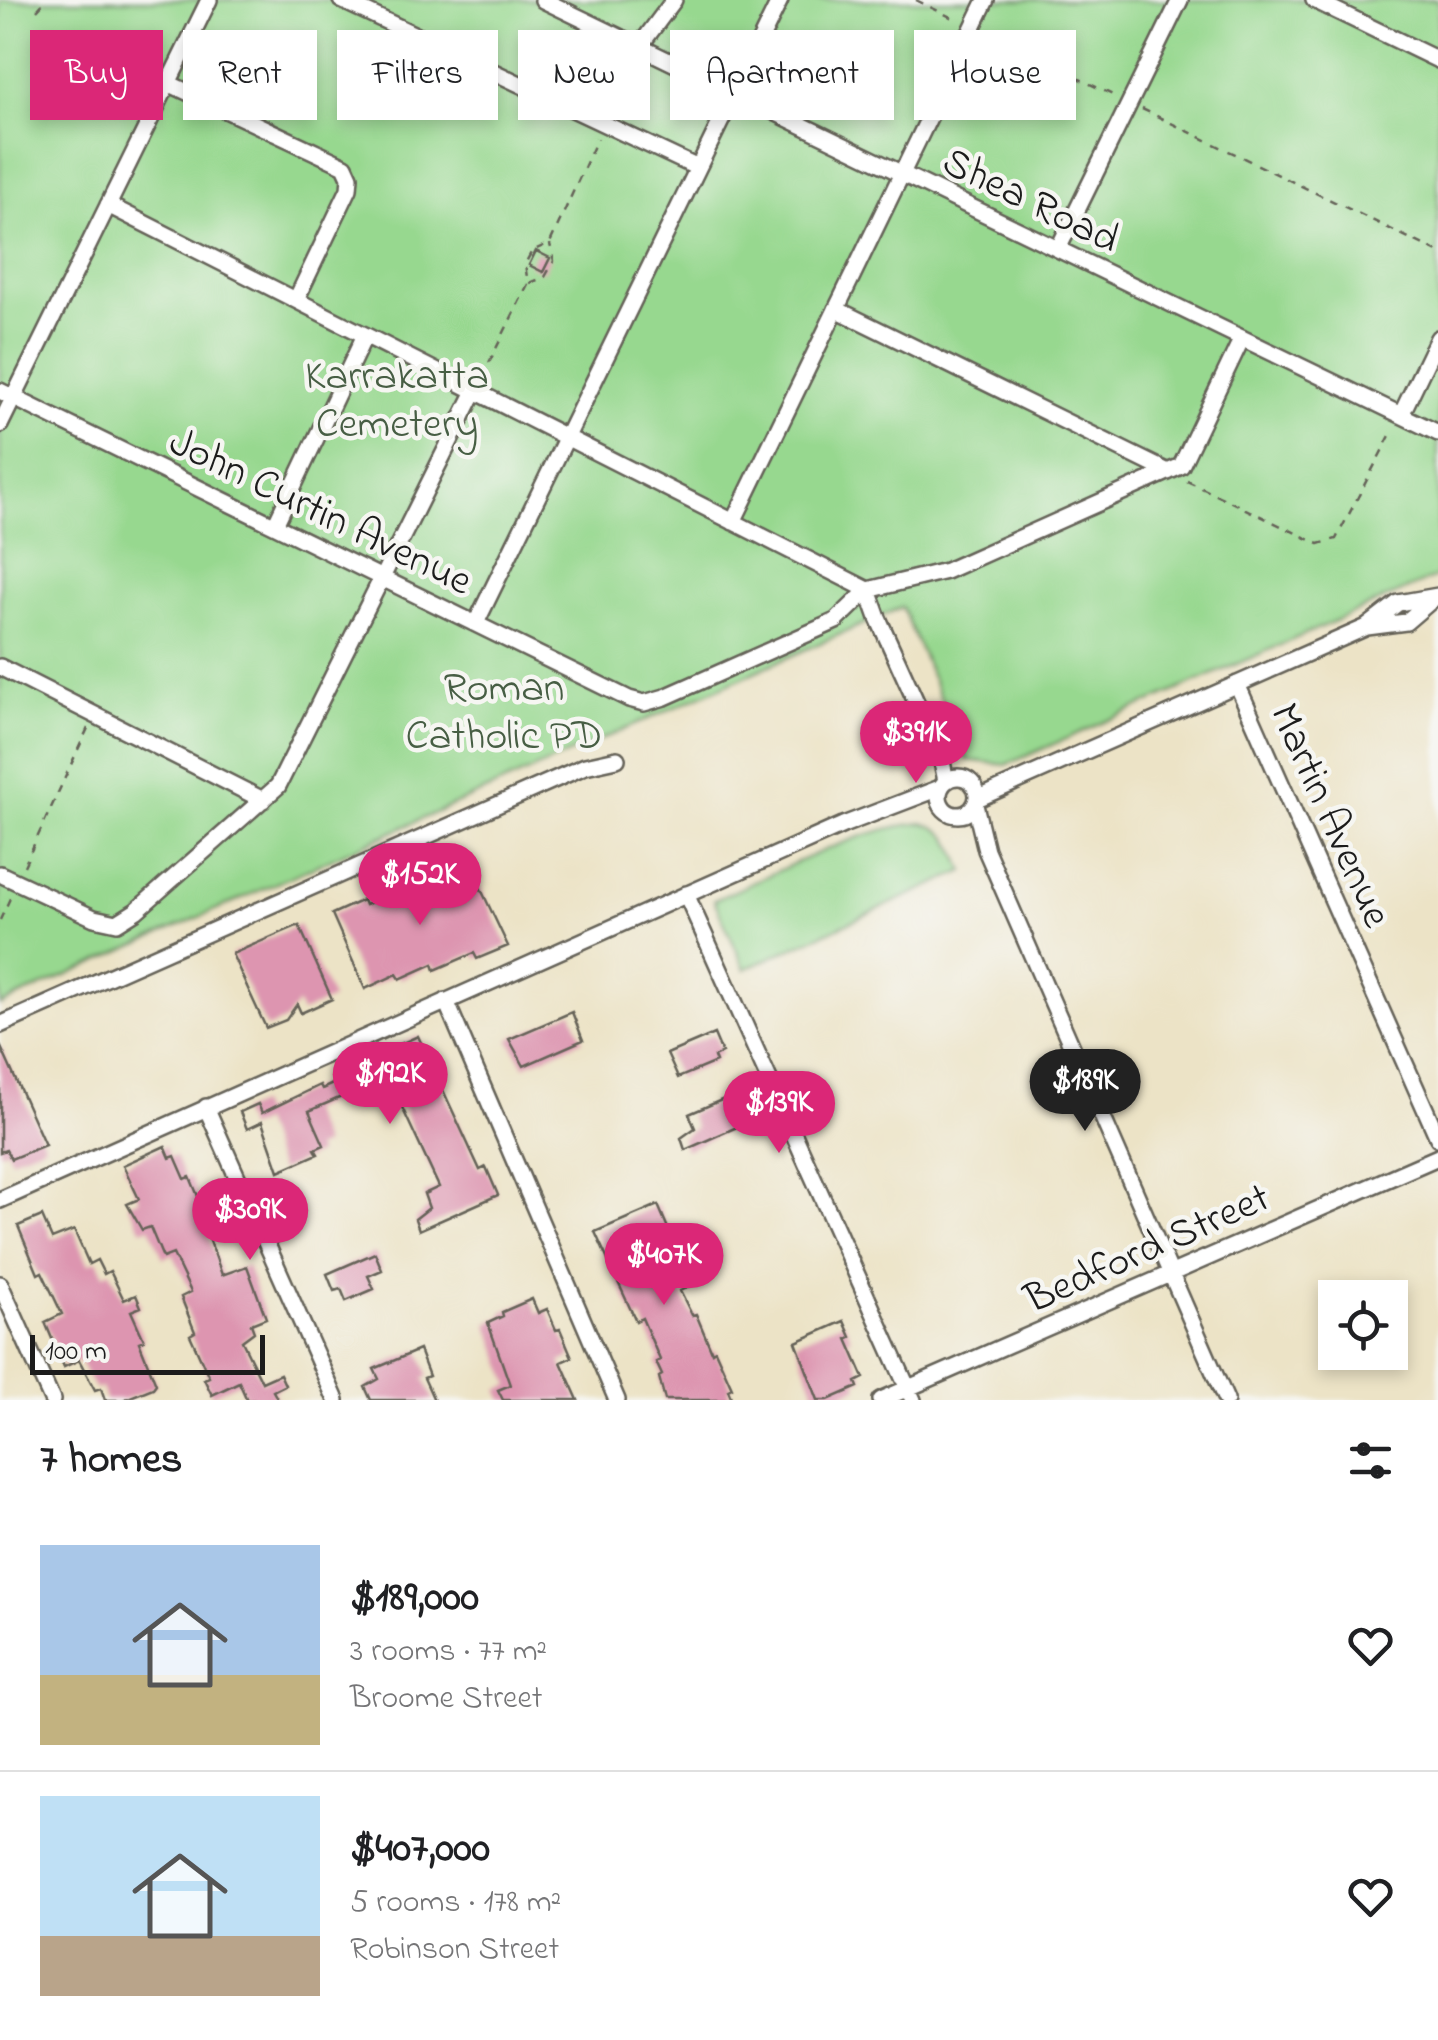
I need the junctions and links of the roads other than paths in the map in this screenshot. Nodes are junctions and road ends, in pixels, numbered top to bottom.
1 (209, 0) edge
2 (340, 0) edge
3 (542, 0) edge
4 (674, 0) edge
5 (780, 0) edge
6 (986, 0) edge
7 (1180, 0) edge
8 (1314, 0) edge
9 (604, 30) edge
10 (765, 30) edge
11 (650, 32) edge
12 (1438, 60) edge
13 (168, 83) junction
14 (722, 120) edge
15 (791, 120) edge
16 (698, 168) junction
17 (902, 174) junction
18 (108, 205) junction
19 (1058, 249) junction
20 (296, 300) junction
21 (836, 310) junction
22 (366, 336) junction
23 (1242, 338) junction
24 (1438, 338) edge
25 (475, 391) junction
26 (7, 394) edge
27 (1401, 414) junction
28 (0, 425) edge
29 (1438, 432) edge
30 (567, 437) junction
31 (1168, 472) junction
32 (734, 522) junction
33 (275, 524) junction
34 (382, 577) junction
35 (868, 590) junction
36 (1436, 597) edge
37 (476, 623) junction
38 (0, 667) edge
39 (1238, 684) junction
40 (617, 759) dead end
41 (949, 782) junction
42 (976, 796) junction
43 (263, 800) junction
44 (891, 810) junction
45 (950, 811) junction
46 (986, 850) junction
47 (0, 874) edge
48 (686, 894) junction
49 (446, 1001) junction
50 (0, 1025) edge
51 (206, 1107) junction
52 (1438, 1138) edge
53 (1438, 1156) edge
54 (0, 1200) edge
55 (1170, 1274) junction
56 (0, 1284) edge
57 (910, 1394) edge
58 (52, 1400) edge
59 (336, 1400) edge
60 (617, 1400) edge
61 (881, 1400) edge
62 (1226, 1400) edge

1 - 13 street
2 - 16 street
3 - 9 street, Shea Road
4 - 11 street
5 - 10 street, John Curtin Avenue
6 - 17 street
7 - 19 street
8 - 12 street
13 - 18 street
13 - 20 street
14 - 16 street, John Curtin Avenue
15 - 17 street, Shea Road
16 - 30 street, John Curtin Avenue
17 - 19 street, Shea Road
17 - 21 street
18 - 20 street
18 - 26 street
19 - 23 street, Shea Road
20 - 22 street
21 - 31 street
21 - 32 street
22 - 25 street
22 - 33 street
23 - 27 street, Shea Road
23 - 31 street
24 - 27 street
25 - 30 street
25 - 34 street
26 - 28 street
26 - 33 street, John Curtin Avenue
27 - 29 street, Shea Road
30 - 32 street
30 - 37 street, John Curtin Avenue
31 - 35 street
32 - 35 street
33 - 34 street, John Curtin Avenue
34 - 37 street, John Curtin Avenue
34 - 43 street
35 - 37 street
35 - 41 street
36 - 39 street
38 - 43 street
39 - 42 street
39 - 52 street, Martin Avenue
40 - 50 street
41 - 42 street
41 - 44 street
41 - 45 street
42 - 45 street
42 - 46 street
43 - 47 street
44 - 45 street
44 - 48 street
45 - 46 street
46 - 55 street
48 - 49 street
48 - 57 street
49 - 51 street
49 - 60 street
51 - 54 street
51 - 59 street
53 - 55 street, Bedford Street
55 - 57 street, Bedford Street
55 - 62 street
56 - 58 street
57 - 61 street, Bedford Street

